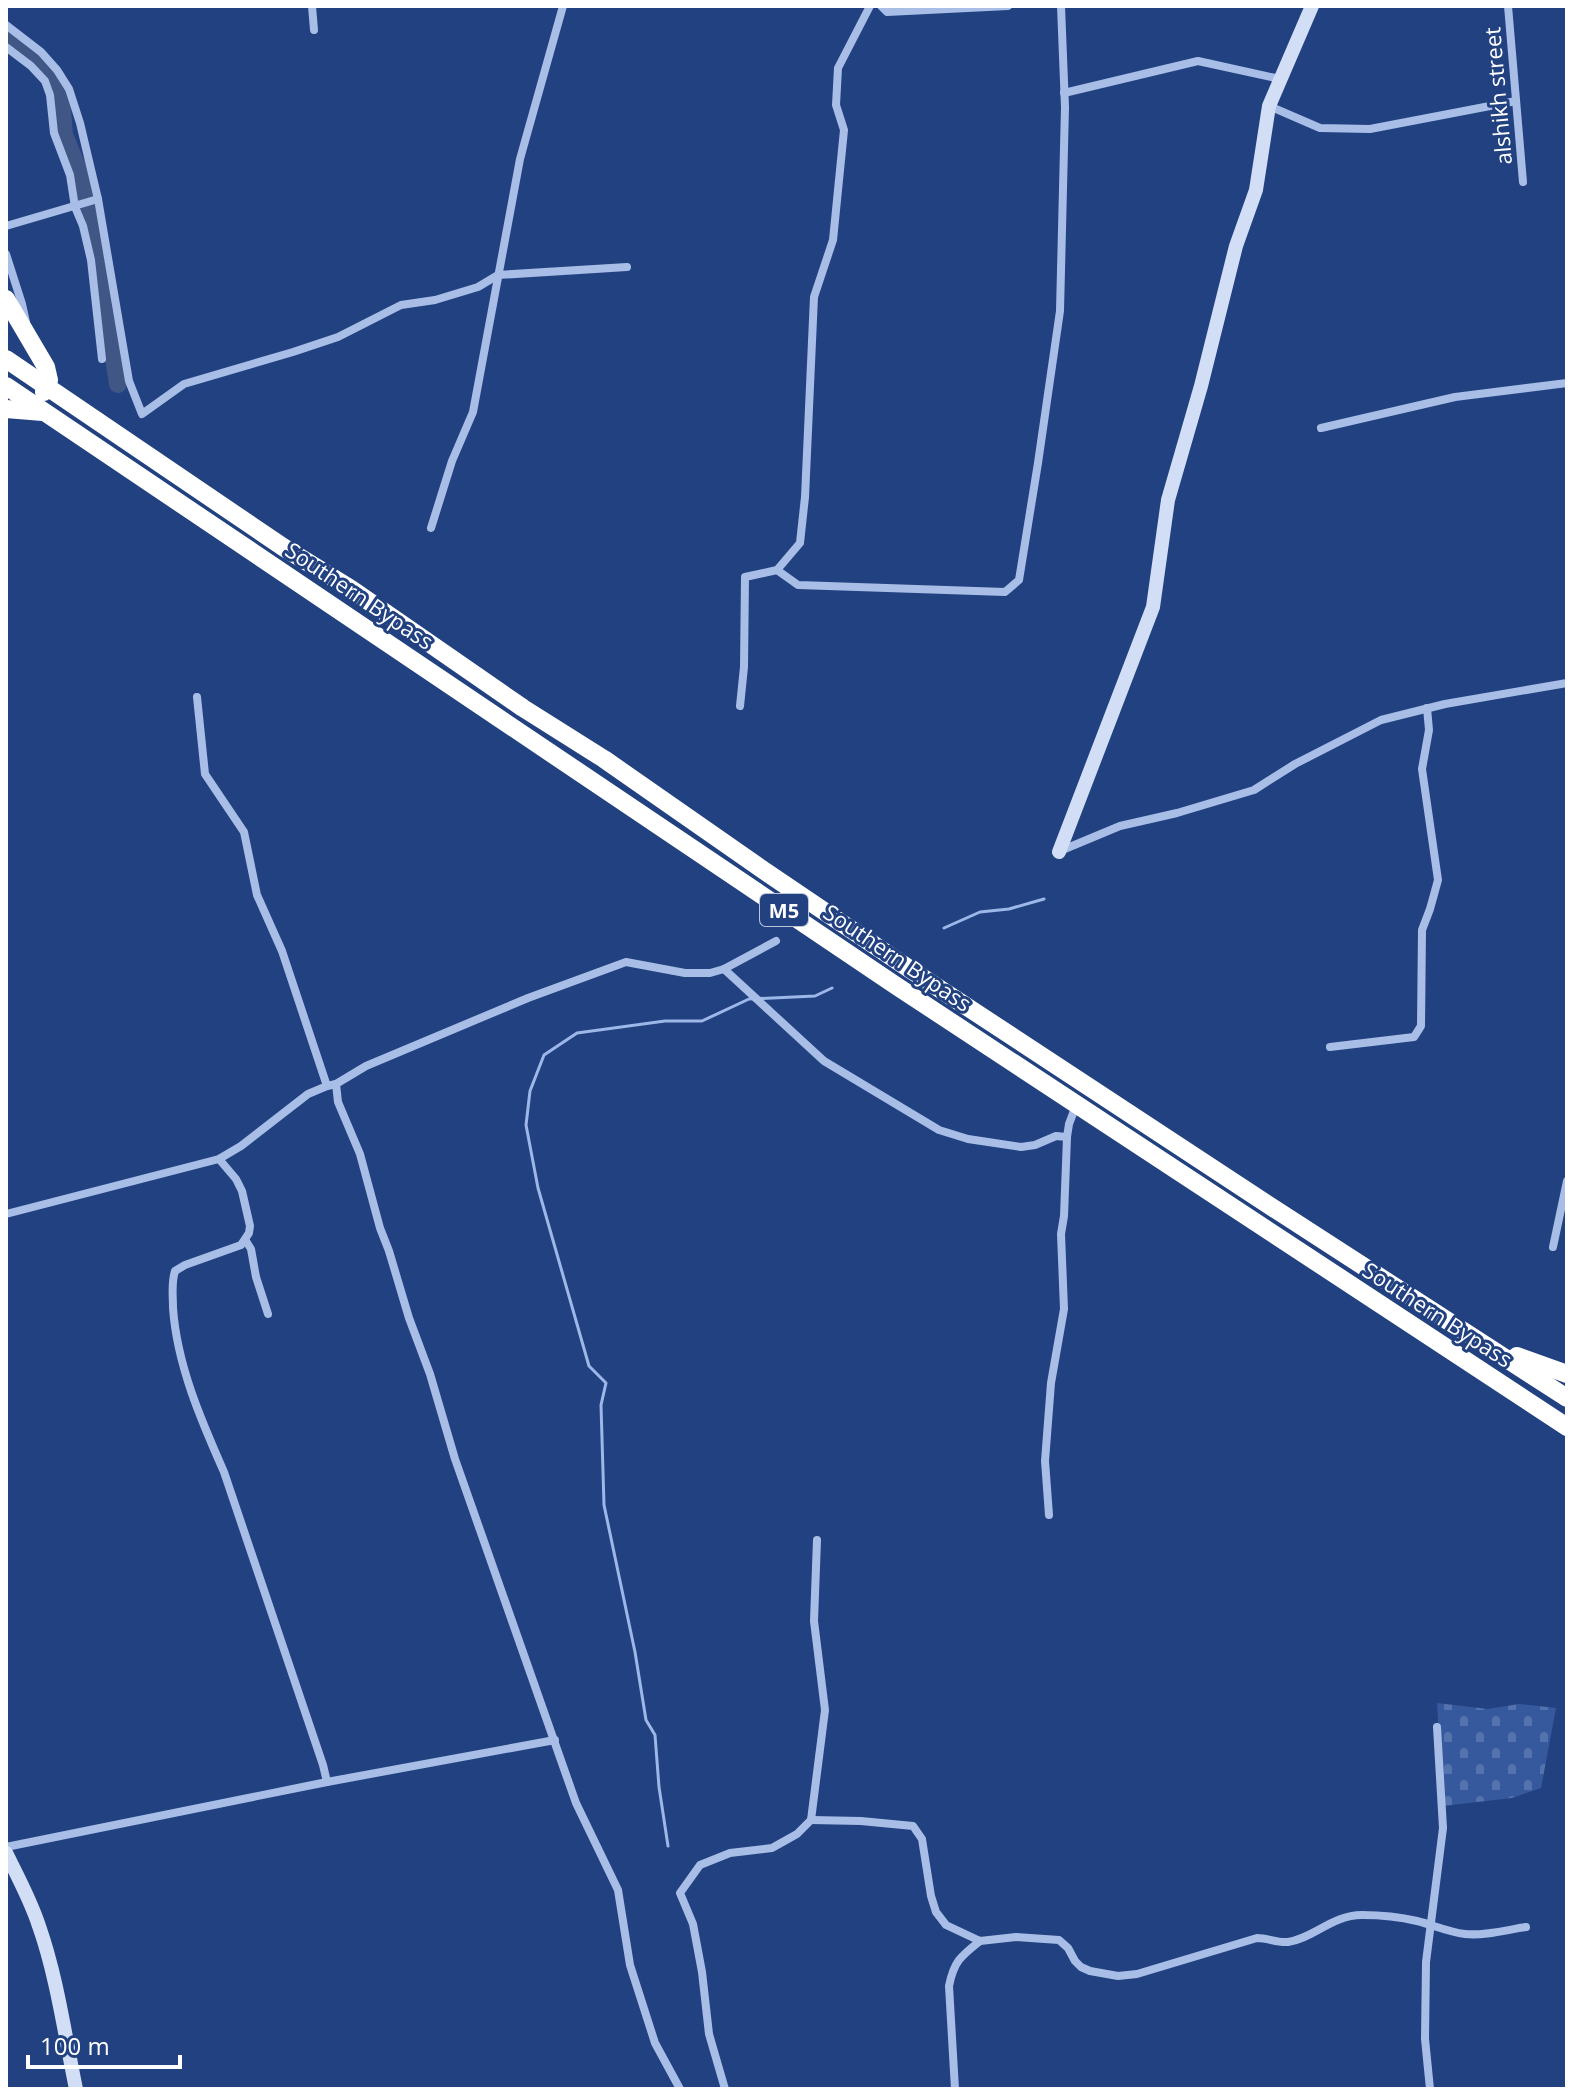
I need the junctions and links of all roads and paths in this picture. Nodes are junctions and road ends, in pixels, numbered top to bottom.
1 (312, 6) edge
2 (563, 6) edge
3 (870, 6) edge
4 (881, 6) edge
5 (1008, 6) edge
6 (1061, 6) edge
7 (1312, 6) edge
8 (1508, 6) edge
9 (6, 25) edge
10 (314, 30) dead end
11 (6, 47) edge
12 (1280, 79) junction
13 (1064, 93) junction
14 (1516, 101) junction
15 (1269, 106) junction
16 (1523, 182) dead end
17 (98, 199) junction
18 (75, 207) junction
19 (6, 226) edge
20 (6, 254) edge
21 (627, 267) dead end
22 (498, 275) junction
23 (6, 299) edge
24 (27, 335) junction
25 (6, 359) edge
26 (102, 359) dead end
27 (1567, 383) edge
28 (6, 386) edge
29 (48, 387) junction
30 (6, 409) edge
31 (40, 409) junction
32 (1321, 428) dead end
33 (431, 528) dead end
34 (777, 570) junction
35 (1567, 683) edge
36 (197, 697) dead end
37 (740, 706) dead end
38 (1427, 708) junction
39 (1059, 852) joint
40 (776, 941) dead end
41 (724, 969) junction
42 (1330, 1047) dead end
43 (332, 1085) junction
44 (1077, 1103) junction
45 (1067, 1137) junction
46 (219, 1159) junction
47 (1567, 1181) edge
48 (6, 1214) edge
49 (246, 1241) junction
50 (1553, 1247) dead end
51 (268, 1314) dead end
52 (1491, 1347) junction
53 (1567, 1374) edge
54 (1567, 1398) edge
55 (1567, 1427) edge
56 (1049, 1515) dead end
57 (817, 1540) dead end
58 (1437, 1727) dead end
59 (555, 1740) junction
60 (327, 1782) junction
61 (811, 1820) junction
62 (6, 1850) edge
63 (1429, 1924) junction
64 (1526, 1927) dead end
65 (980, 1941) junction
66 (76, 2089) edge
67 (680, 2089) edge
68 (725, 2089) edge
69 (955, 2089) edge
70 (1430, 2089) edge

1 - 10 street
2 - 22 street
3 - 34 street
4 - 5 street
6 - 13 street
7 - 12 street
8 - 14 street, alshikh street
9 - 17 street
11 - 18 street
12 - 13 street
12 - 15 street
13 - 34 street
14 - 15 street
14 - 16 street, alshikh street
15 - 39 street
17 - 18 street
17 - 22 street
18 - 19 street
18 - 26 street
20 - 24 street
21 - 22 street
22 - 33 street
23 - 24 highway
24 - 29 highway
25 - 29 highway, Southern Bypass / M5
27 - 32 street
28 - 31 highway, Southern Bypass / M5
29 - 31 highway
29 - 52 highway, Southern Bypass / M5
30 - 31 highway
31 - 44 highway, Southern Bypass / M5
34 - 37 street
35 - 38 street
36 - 43 street
38 - 39 street
38 - 42 street
40 - 41 street
41 - 43 street
41 - 45 street
43 - 46 street
43 - 59 street
44 - 45 street
44 - 55 highway, Southern Bypass / M5
45 - 56 street
46 - 48 street
46 - 49 street
47 - 50 street
49 - 51 street
49 - 60 street
52 - 53 highway
52 - 54 highway, Southern Bypass / M5
57 - 61 street
58 - 63 street
59 - 60 street
59 - 67 street
60 - 62 street
61 - 65 street
61 - 68 street
62 - 66 street
63 - 64 street
63 - 65 street
63 - 70 street
65 - 69 street

